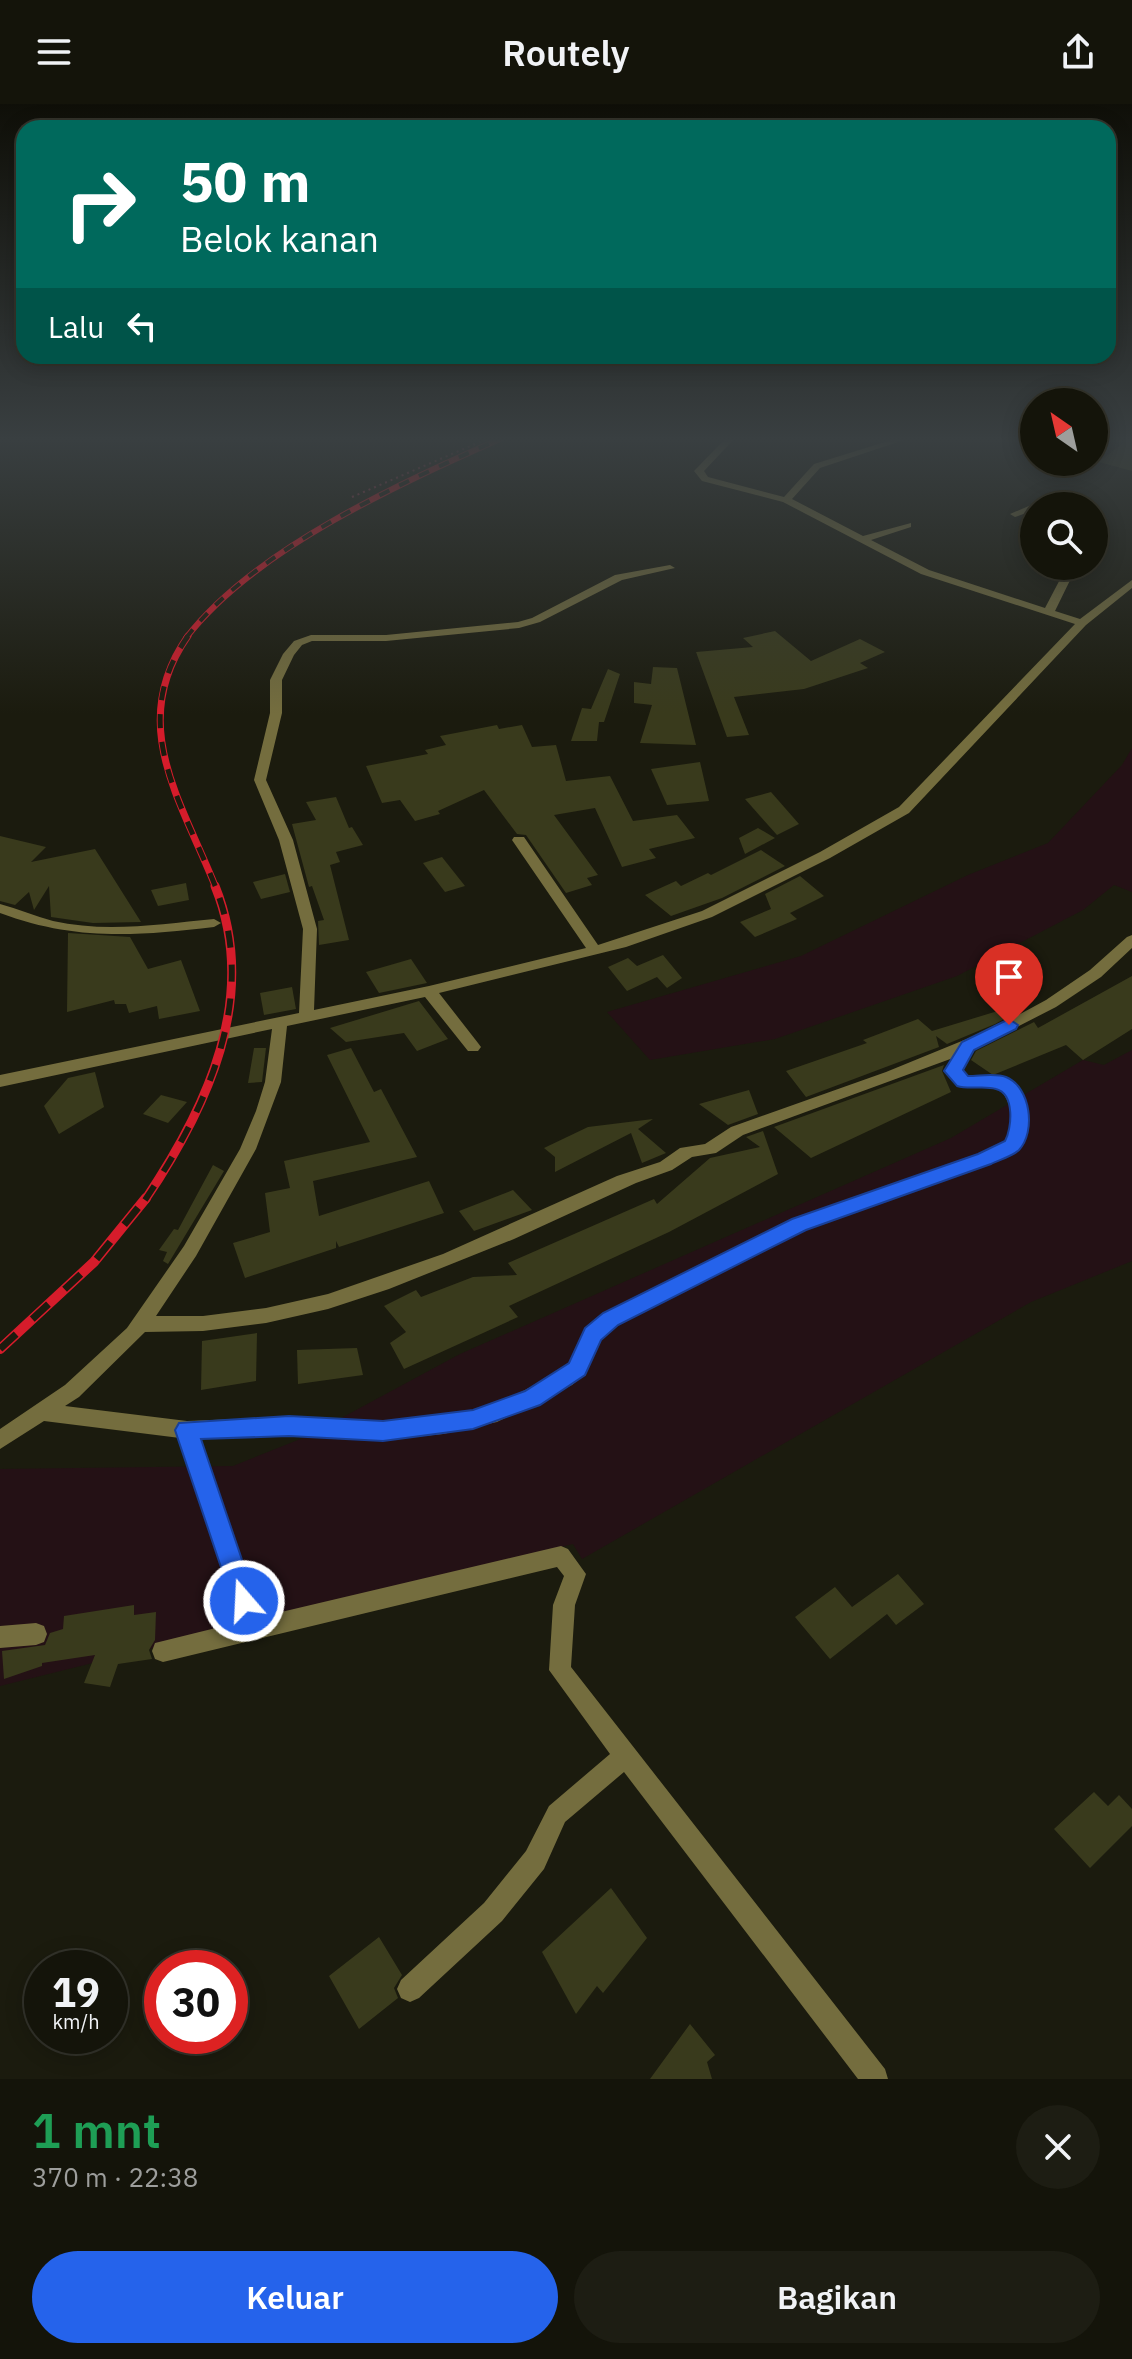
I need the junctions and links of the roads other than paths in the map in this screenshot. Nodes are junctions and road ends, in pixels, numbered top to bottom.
1 (842, 530) edge
2 (891, 530) edge
3 (860, 540) junction
4 (670, 568) dead end
5 (1065, 580) edge
6 (1132, 583) edge
7 (1048, 613) junction
8 (1082, 623) junction
9 (519, 840) dead end
10 (0, 908) edge
11 (214, 923) dead end
12 (1132, 940) edge
13 (595, 951) junction
14 (429, 991) junction
15 (306, 1018) junction
16 (280, 1024) junction
17 (968, 1046) junction
18 (473, 1047) dead end
19 (0, 1081) edge
20 (140, 1324) junction
21 (41, 1412) junction
22 (187, 1430) junction
23 (0, 1440) edge
24 (253, 1629) junction
25 (36, 1634) dead end
26 (0, 1637) edge
27 (163, 1651) dead end
28 (624, 1757) junction
29 (410, 1989) dead end
30 (875, 2079) edge

1 - 3 street
2 - 3 street
3 - 7 street
4 - 15 street
5 - 7 street
6 - 8 street
7 - 8 street
8 - 13 street
9 - 13 street
10 - 11 street
12 - 17 street
13 - 14 street
14 - 15 street
14 - 18 street
15 - 16 street
16 - 19 street
16 - 20 street
17 - 20 street
17 - 22 street
20 - 21 street
21 - 22 street
21 - 23 street
22 - 24 street
24 - 27 street
24 - 28 street
25 - 26 street
28 - 29 street
28 - 30 street

